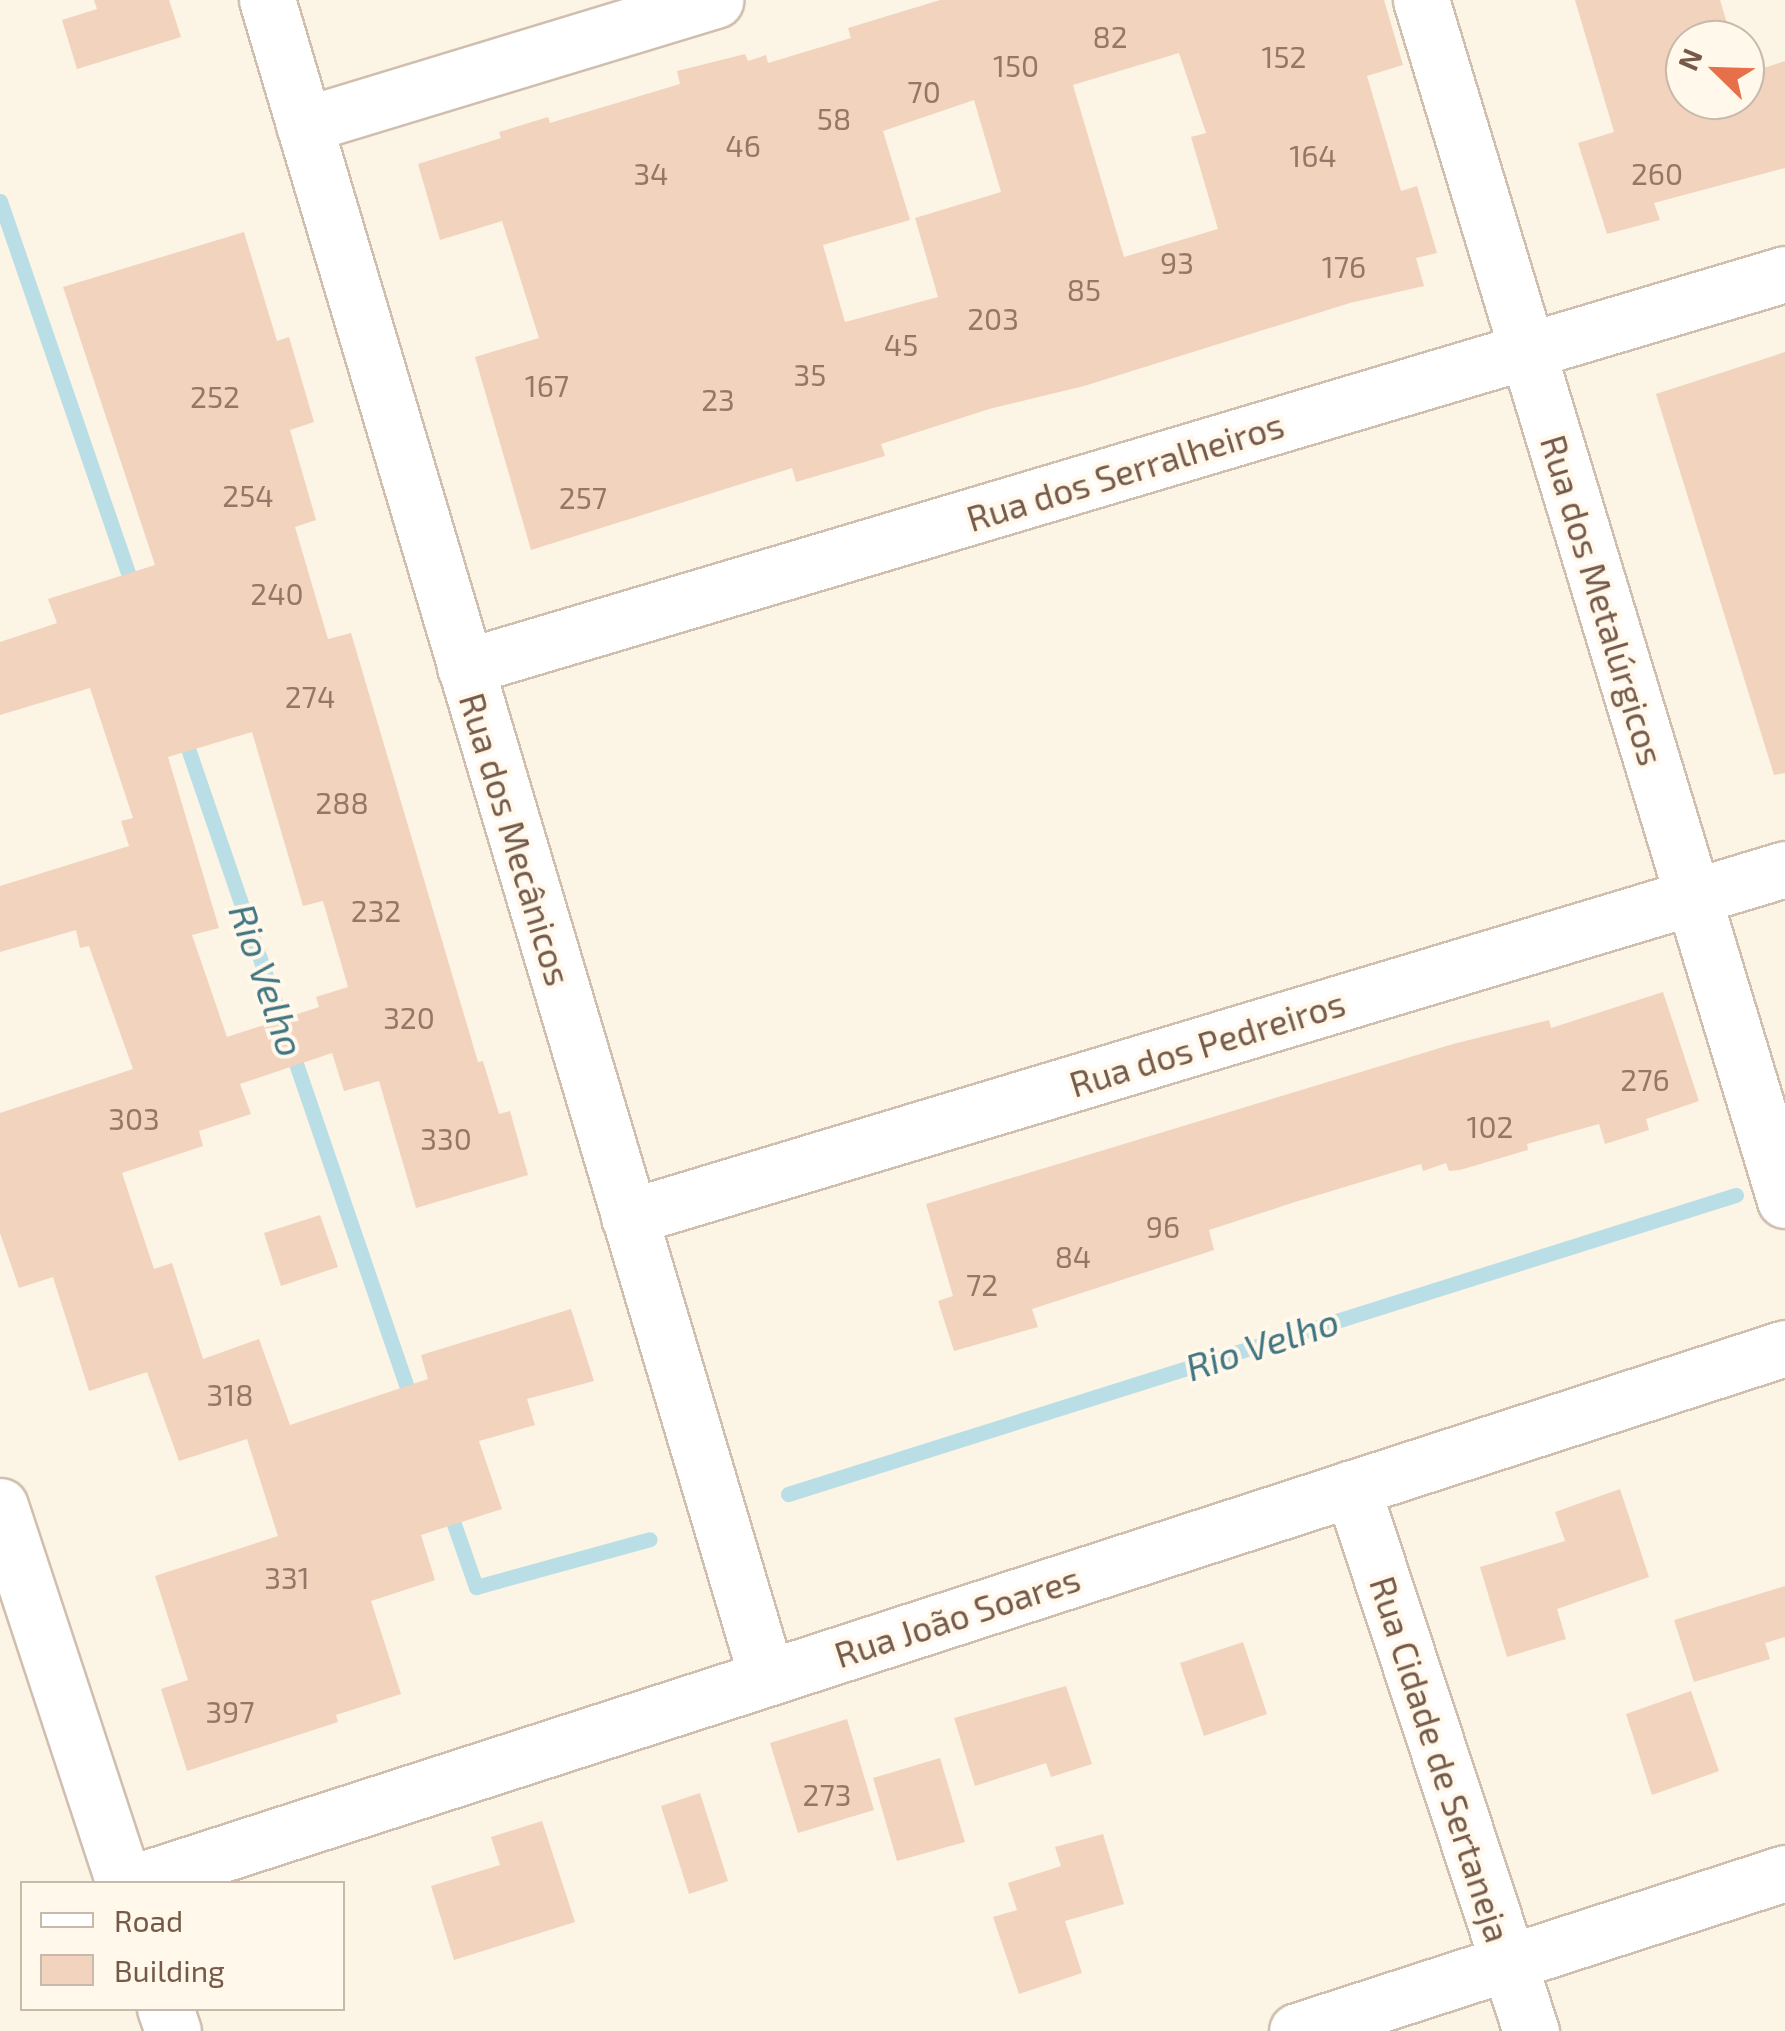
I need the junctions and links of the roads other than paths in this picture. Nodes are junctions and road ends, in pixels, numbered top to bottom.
1 (267, 0) edge
2 (715, 0) edge
3 (1421, 0) edge
4 (304, 125) junction
5 (1785, 274) edge
6 (1527, 351) junction
7 (465, 667) junction
8 (1785, 869) edge
9 (1693, 897) junction
10 (1785, 1200) edge
11 (629, 1216) junction
12 (1785, 1348) edge
13 (1352, 1488) junction
14 (0, 1506) edge
15 (766, 1678) junction
16 (1785, 1873) edge
17 (126, 1881) edge
18 (136, 1881) edge
19 (1508, 1963) junction
20 (1297, 2031) edge
21 (1531, 2031) edge

1 - 4 street, Rua dos Mecânicos
2 - 4 street
3 - 6 street, Rua dos Metalúrgicos
4 - 7 street, Rua dos Mecânicos
5 - 6 street, Rua dos Serralheiros
6 - 7 street, Rua dos Serralheiros
6 - 9 street, Rua dos Metalúrgicos
7 - 11 street, Rua dos Mecânicos
8 - 9 street, Rua dos Pedreiros
9 - 10 street, Rua dos Metalúrgicos
9 - 11 street, Rua dos Pedreiros
11 - 15 street, Rua dos Mecânicos
12 - 13 street, Rua João Soares
13 - 15 street, Rua João Soares
13 - 19 street, Rua Cidade de Sertaneja
14 - 17 street
15 - 18 street, Rua João Soares
16 - 19 street
19 - 20 street
19 - 21 street, Rua Cidade de Sertaneja

